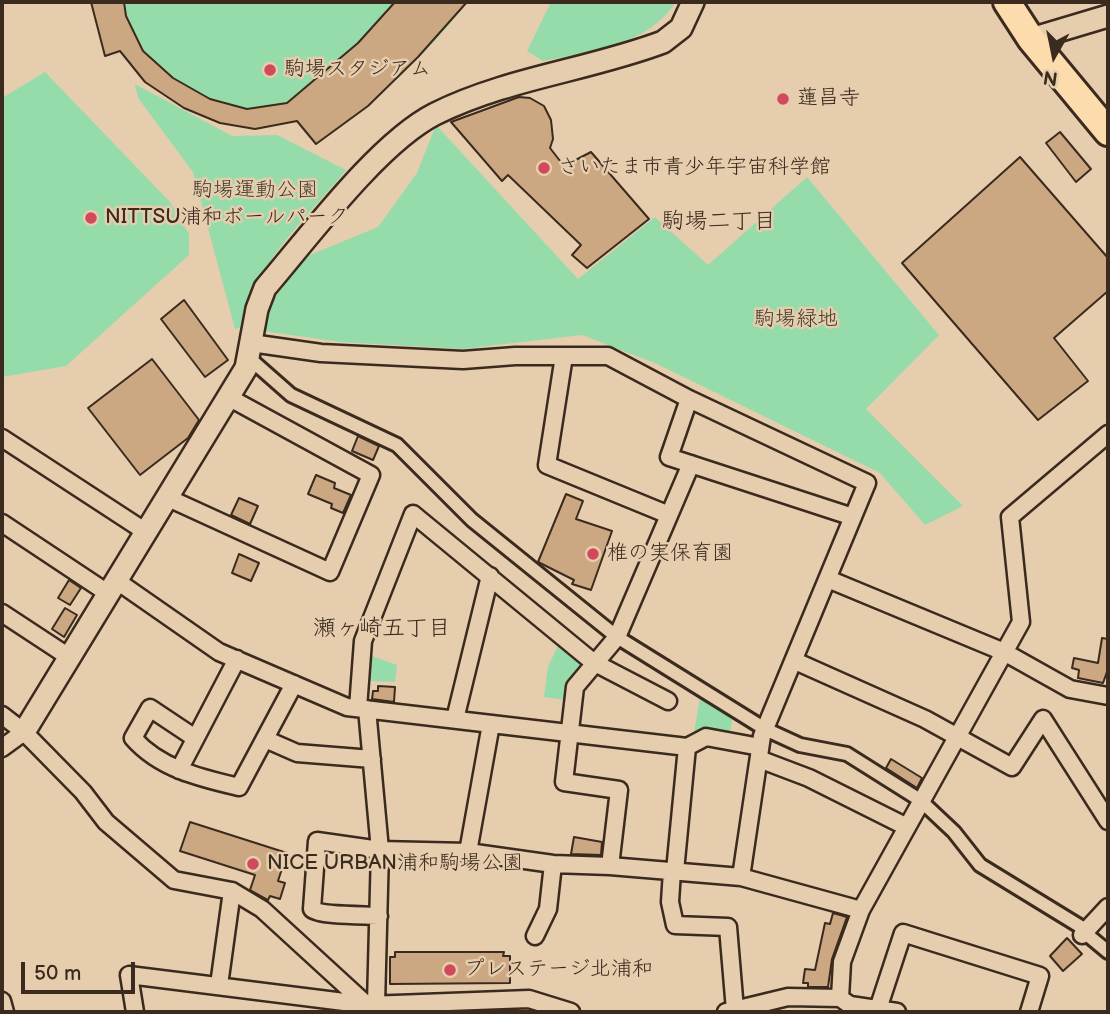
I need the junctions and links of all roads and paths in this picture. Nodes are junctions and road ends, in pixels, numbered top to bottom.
1 (693, 2) edge
2 (1007, 2) edge
3 (1108, 16) edge
4 (1031, 39) junction
5 (1108, 132) edge
6 (250, 350) junction
7 (564, 356) junction
8 (228, 397) junction
9 (689, 399) junction
10 (1108, 434) edge
11 (2, 438) edge
12 (691, 464) junction
13 (166, 497) junction
14 (669, 515) junction
15 (853, 517) junction
16 (2, 523) edge
17 (146, 532) junction
18 (490, 576) junction
19 (828, 579) junction
20 (113, 588) junction
21 (2, 613) edge
22 (617, 637) junction
23 (1004, 652) junction
24 (69, 657) junction
25 (237, 659) junction
26 (795, 661) junction
27 (593, 662) junction
28 (294, 684) junction
29 (1108, 696) edge
30 (668, 701) dead end
31 (363, 708) junction
32 (2, 715) edge
33 (454, 719) junction
34 (491, 724) junction
35 (765, 729) junction
36 (24, 732) junction
37 (568, 733) junction
38 (956, 735) junction
39 (195, 738) junction
40 (265, 739) junction
41 (687, 747) junction
42 (2, 748) edge
43 (760, 753) junction
44 (372, 758) junction
45 (179, 769) junction
46 (920, 800) junction
47 (1108, 821) edge
48 (905, 826) junction
49 (380, 850) junction
50 (468, 852) junction
51 (553, 864) junction
52 (610, 866) junction
53 (674, 871) junction
54 (741, 877) junction
55 (232, 891) junction
56 (1108, 907) edge
57 (861, 910) junction
58 (379, 916) junction
59 (1084, 932) junction
60 (536, 936) dead end
61 (1108, 952) edge
62 (219, 985) junction
63 (2, 1001) edge
64 (845, 1005) edge
65 (372, 1007) edge
66 (878, 1009) junction
67 (730, 1011) edge
68 (5, 1012) edge
69 (135, 1012) edge
70 (571, 1012) edge
71 (898, 1012) edge
72 (1029, 1012) edge

1 - 6 street
2 - 4 main road
3 - 4 street
4 - 5 main road
6 - 7 street
6 - 8 street
6 - 22 street
7 - 9 street
7 - 14 street
8 - 13 street
8 - 13 street
9 - 12 street
9 - 15 street
10 - 23 street
11 - 17 street
12 - 14 street
12 - 15 street
13 - 17 street
14 - 22 street
15 - 19 street
16 - 20 street
17 - 20 street
18 - 27 street
18 - 31 street
18 - 33 street
19 - 23 street
19 - 26 street
20 - 24 street
20 - 25 street
21 - 24 street
22 - 27 street
22 - 35 street
23 - 29 street
23 - 38 street
24 - 36 street
25 - 28 street
25 - 39 street
26 - 35 street
26 - 38 street
27 - 30 street
27 - 37 street
28 - 31 street
28 - 40 street
31 - 33 street
31 - 44 street
32 - 36 street
33 - 34 street
34 - 37 street
34 - 50 street
35 - 43 street
35 - 46 street
36 - 42 street
36 - 55 street
37 - 41 street
37 - 52 street
38 - 46 street
38 - 47 street
39 - 45 street
39 - 45 street
40 - 44 street
40 - 45 street
41 - 43 street
41 - 53 street
43 - 48 street
43 - 54 street
44 - 49 street
46 - 48 street
46 - 59 street
48 - 57 street
49 - 50 street
49 - 58 street
49 - 58 street
50 - 51 street
51 - 52 street
51 - 60 street
52 - 53 street
53 - 54 street
53 - 67 street
54 - 57 street
55 - 62 street
55 - 65 street
56 - 59 street
57 - 64 street
58 - 65 street
59 - 61 street
62 - 65 street
62 - 69 street
63 - 68 street
64 - 66 street
64 - 67 street
65 - 70 street
66 - 71 street
66 - 72 street

